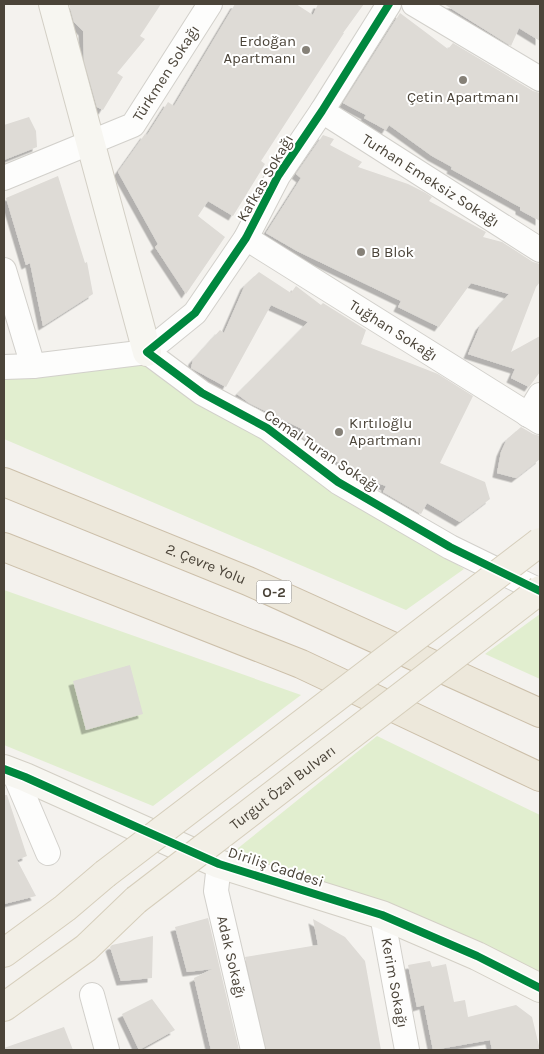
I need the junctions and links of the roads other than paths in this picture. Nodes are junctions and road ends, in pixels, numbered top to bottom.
1 (52, 4) edge
2 (210, 4) edge
3 (390, 4) edge
4 (414, 4) edge
5 (540, 79) edge
6 (322, 111) junction
7 (90, 142) junction
8 (4, 178) edge
9 (246, 238) junction
10 (540, 250) edge
11 (4, 270) edge
12 (147, 352) junction
13 (33, 366) junction
14 (4, 367) edge
15 (540, 395) edge
16 (534, 419) edge
17 (4, 482) edge
18 (540, 542) edge
19 (4, 548) edge
20 (540, 590) edge
21 (540, 713) edge
22 (9, 771) edge
23 (540, 778) edge
24 (48, 853) dead end
25 (219, 864) junction
26 (382, 916) junction
27 (4, 953) edge
28 (540, 988) edge
29 (92, 995) dead end
30 (4, 1007) edge
31 (106, 1050) edge
32 (253, 1050) edge
33 (407, 1050) edge

1 - 7 street
2 - 7 street, Türkmen Sokağı
3 - 6 street, Kafkas Sokağı
4 - 5 street
6 - 9 street, Kafkas Sokağı
6 - 10 street, Turhan Emeksiz Sokağı
7 - 8 street, Türkmen Sokağı
7 - 12 street
9 - 12 street, Kafkas Sokağı
9 - 16 street, Tuğhan Sokağı
11 - 13 street
12 - 13 street
12 - 20 street, Cemal Turan Sokağı
13 - 14 street
15 - 16 street
17 - 21 highway, 2. Çevre Yolu / O-2
18 - 27 main road, bridge
19 - 23 highway
20 - 30 main road, Turgut Özal Bulvarı, bridge
22 - 24 street
22 - 25 street, Diriliş Caddesi
25 - 26 street, Diriliş Caddesi
25 - 32 street, Adak Sokağı
26 - 28 street, Diriliş Caddesi
26 - 33 street, Kerim Sokağı
29 - 31 street

